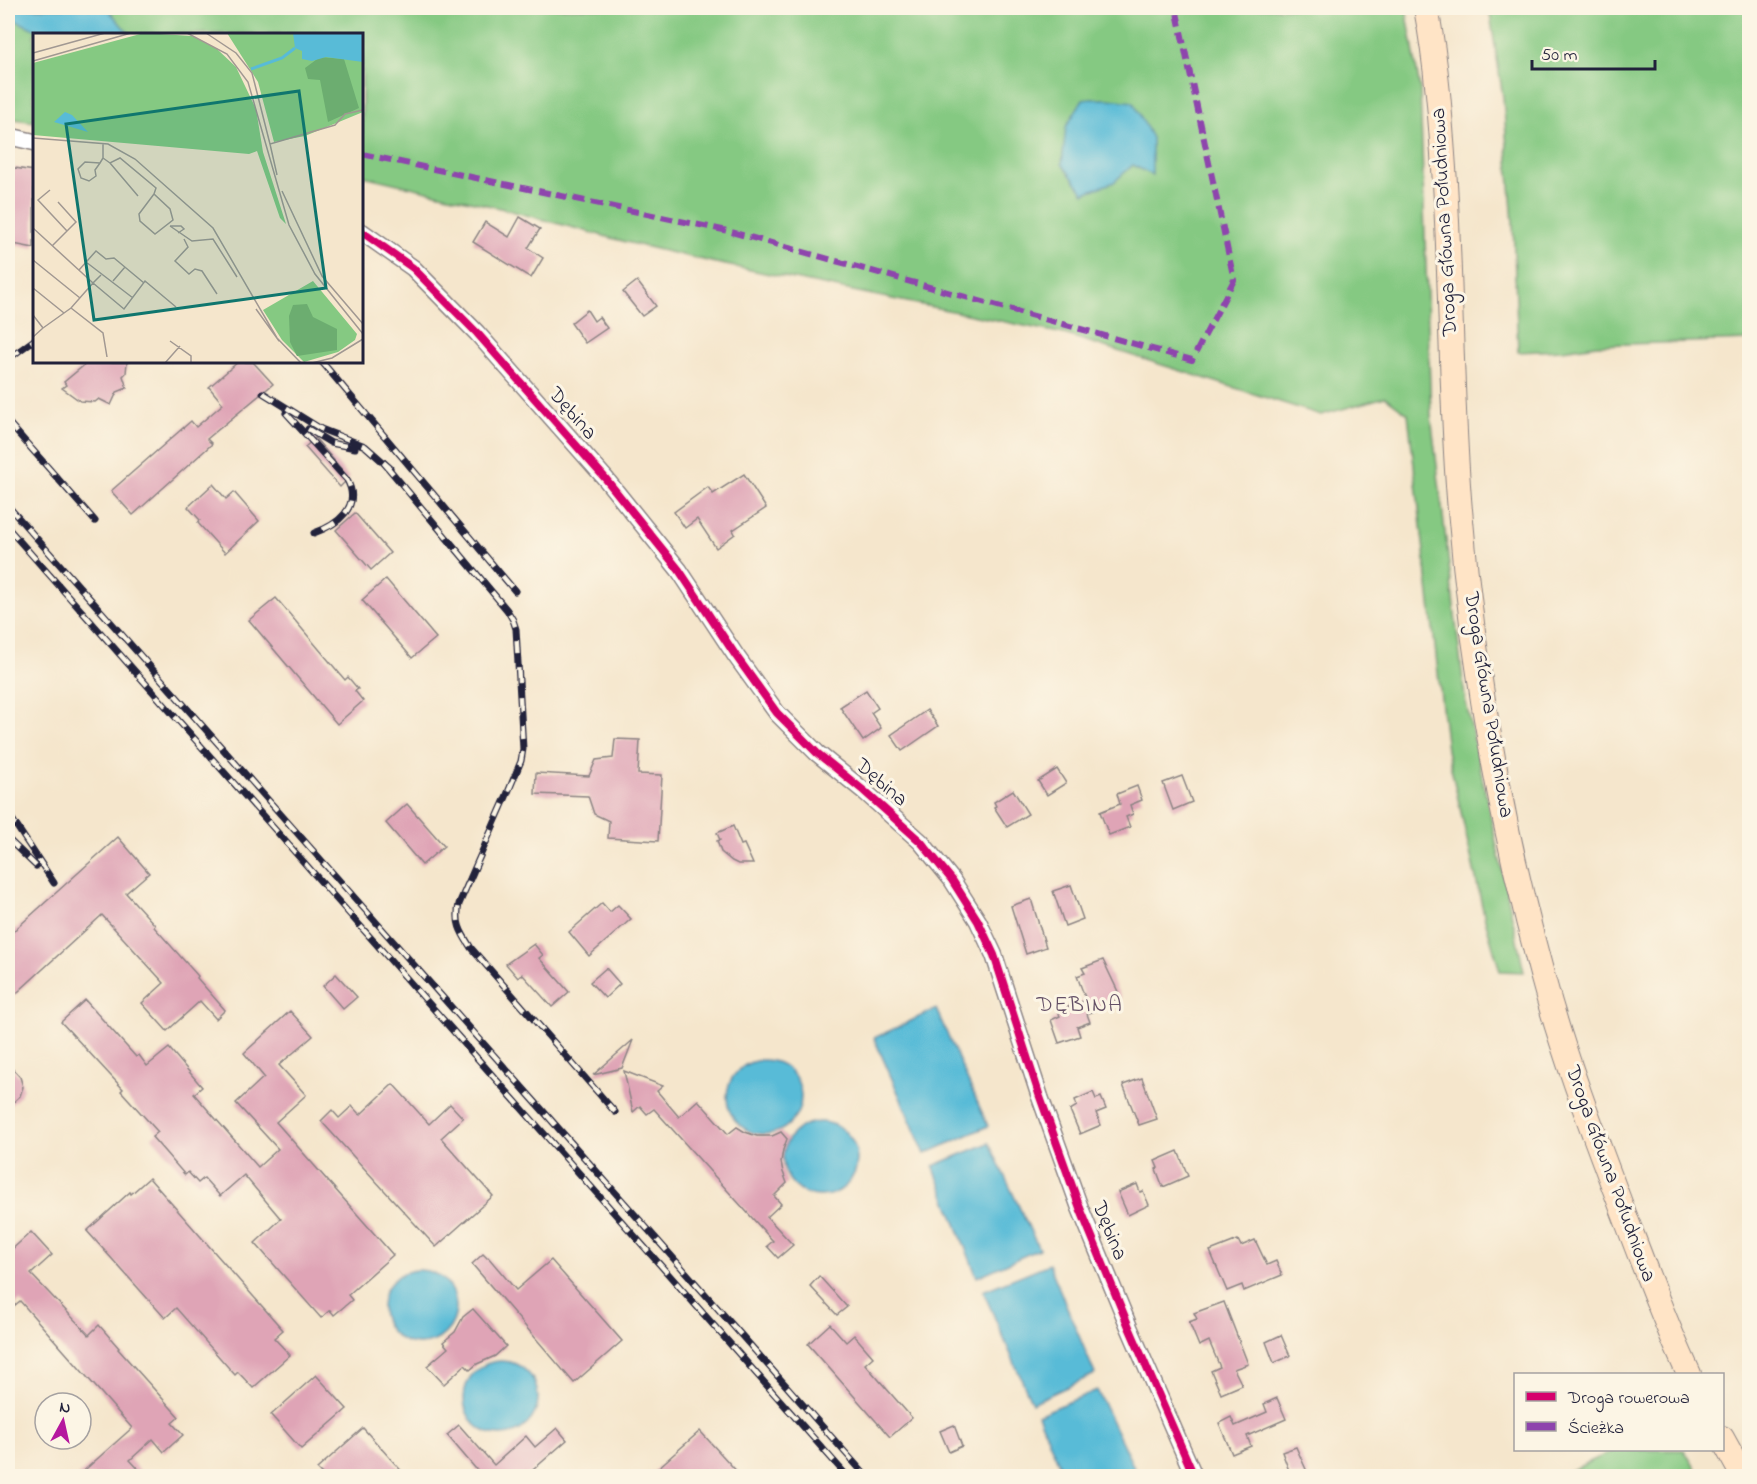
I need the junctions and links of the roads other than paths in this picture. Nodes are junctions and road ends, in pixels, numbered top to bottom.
1 (1426, 8) edge
2 (8, 136) edge
3 (33, 142) edge
4 (363, 233) edge
5 (1689, 1373) edge
6 (1724, 1442) edge
7 (1194, 1476) edge
8 (1743, 1476) edge

1 - 5 main road, Droga Główna Południowa
2 - 3 street
4 - 7 street, Dębina
6 - 8 main road

